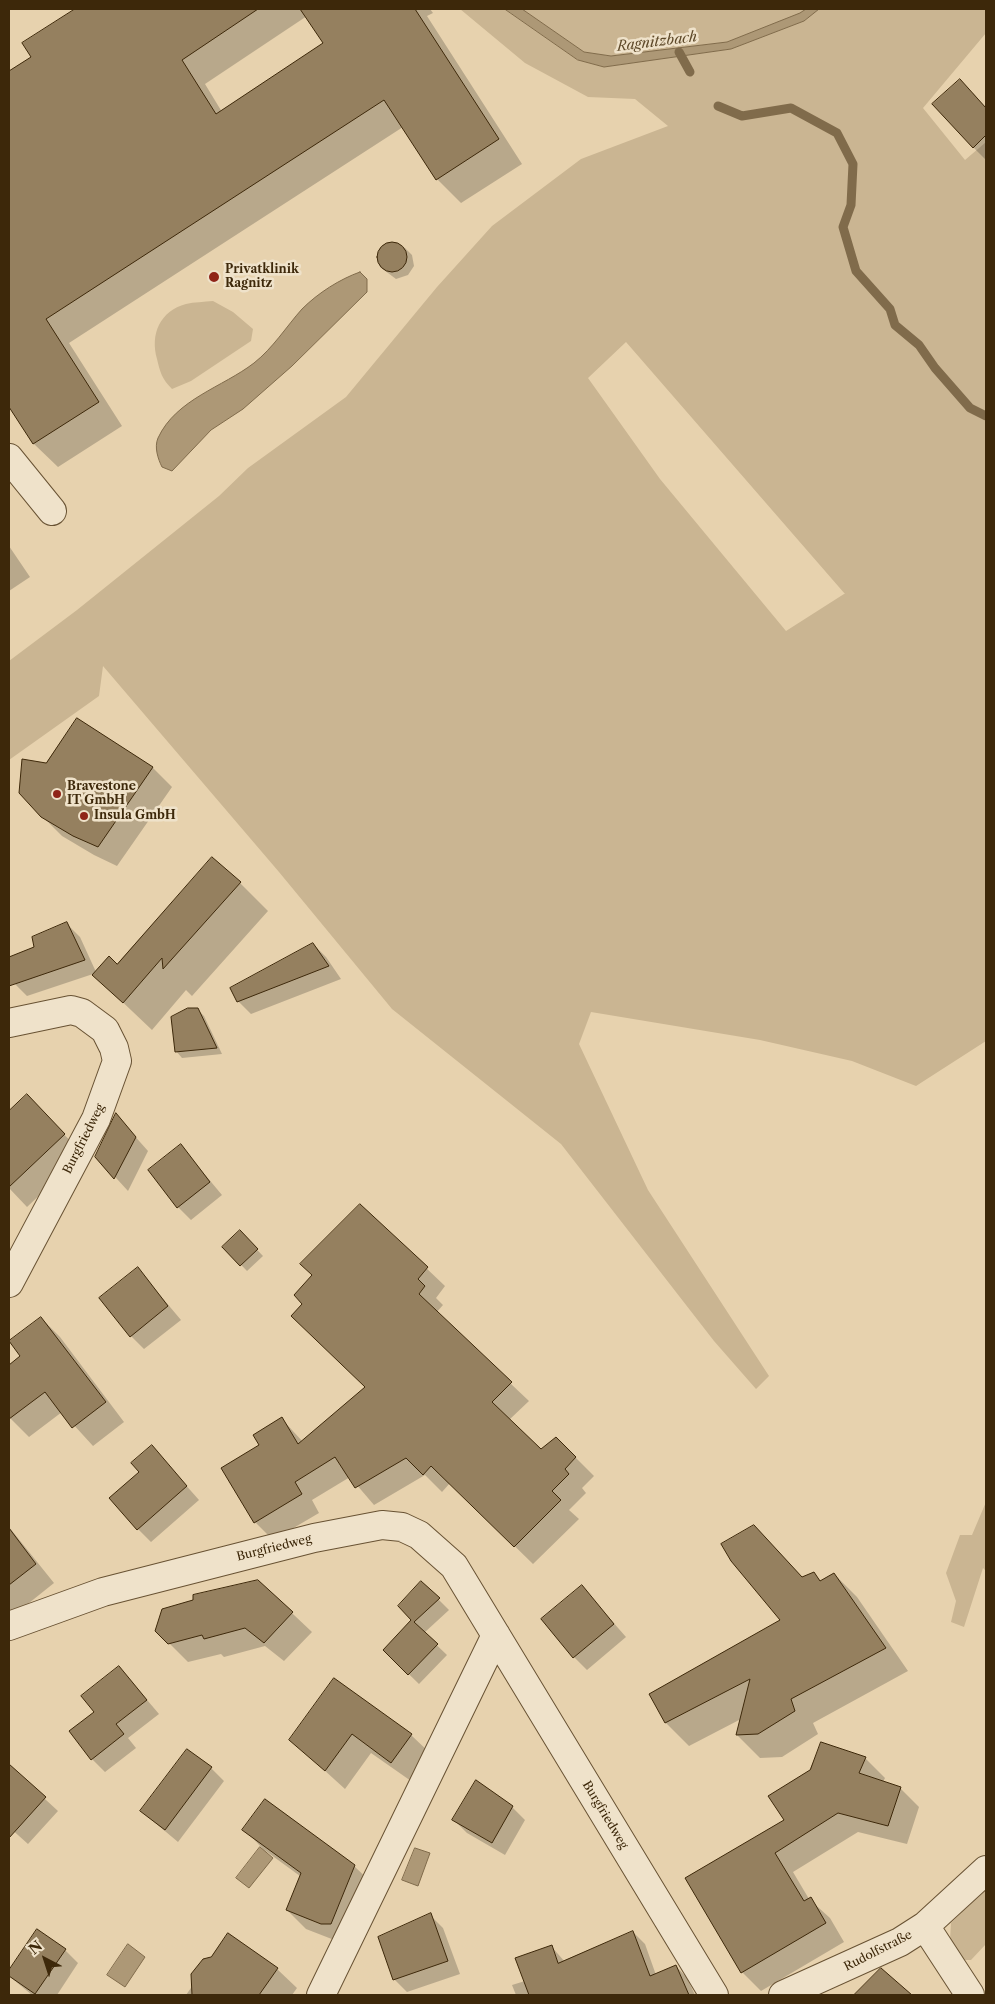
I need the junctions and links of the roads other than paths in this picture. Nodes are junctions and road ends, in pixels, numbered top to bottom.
1 (9, 458) edge
2 (52, 511) dead end
3 (9, 1023) edge
4 (9, 1283) edge
5 (9, 1626) edge
6 (496, 1635) junction
7 (986, 1870) edge
8 (925, 1926) junction
9 (321, 1995) edge
10 (714, 1995) edge
11 (783, 1995) edge
12 (970, 1995) edge

1 - 2 street
3 - 4 street, Burgfriedweg
5 - 6 street, Burgfriedweg
6 - 9 street
6 - 10 street, Burgfriedweg
7 - 8 street, Rudolfstraße
8 - 11 street, Rudolfstraße
8 - 12 street

